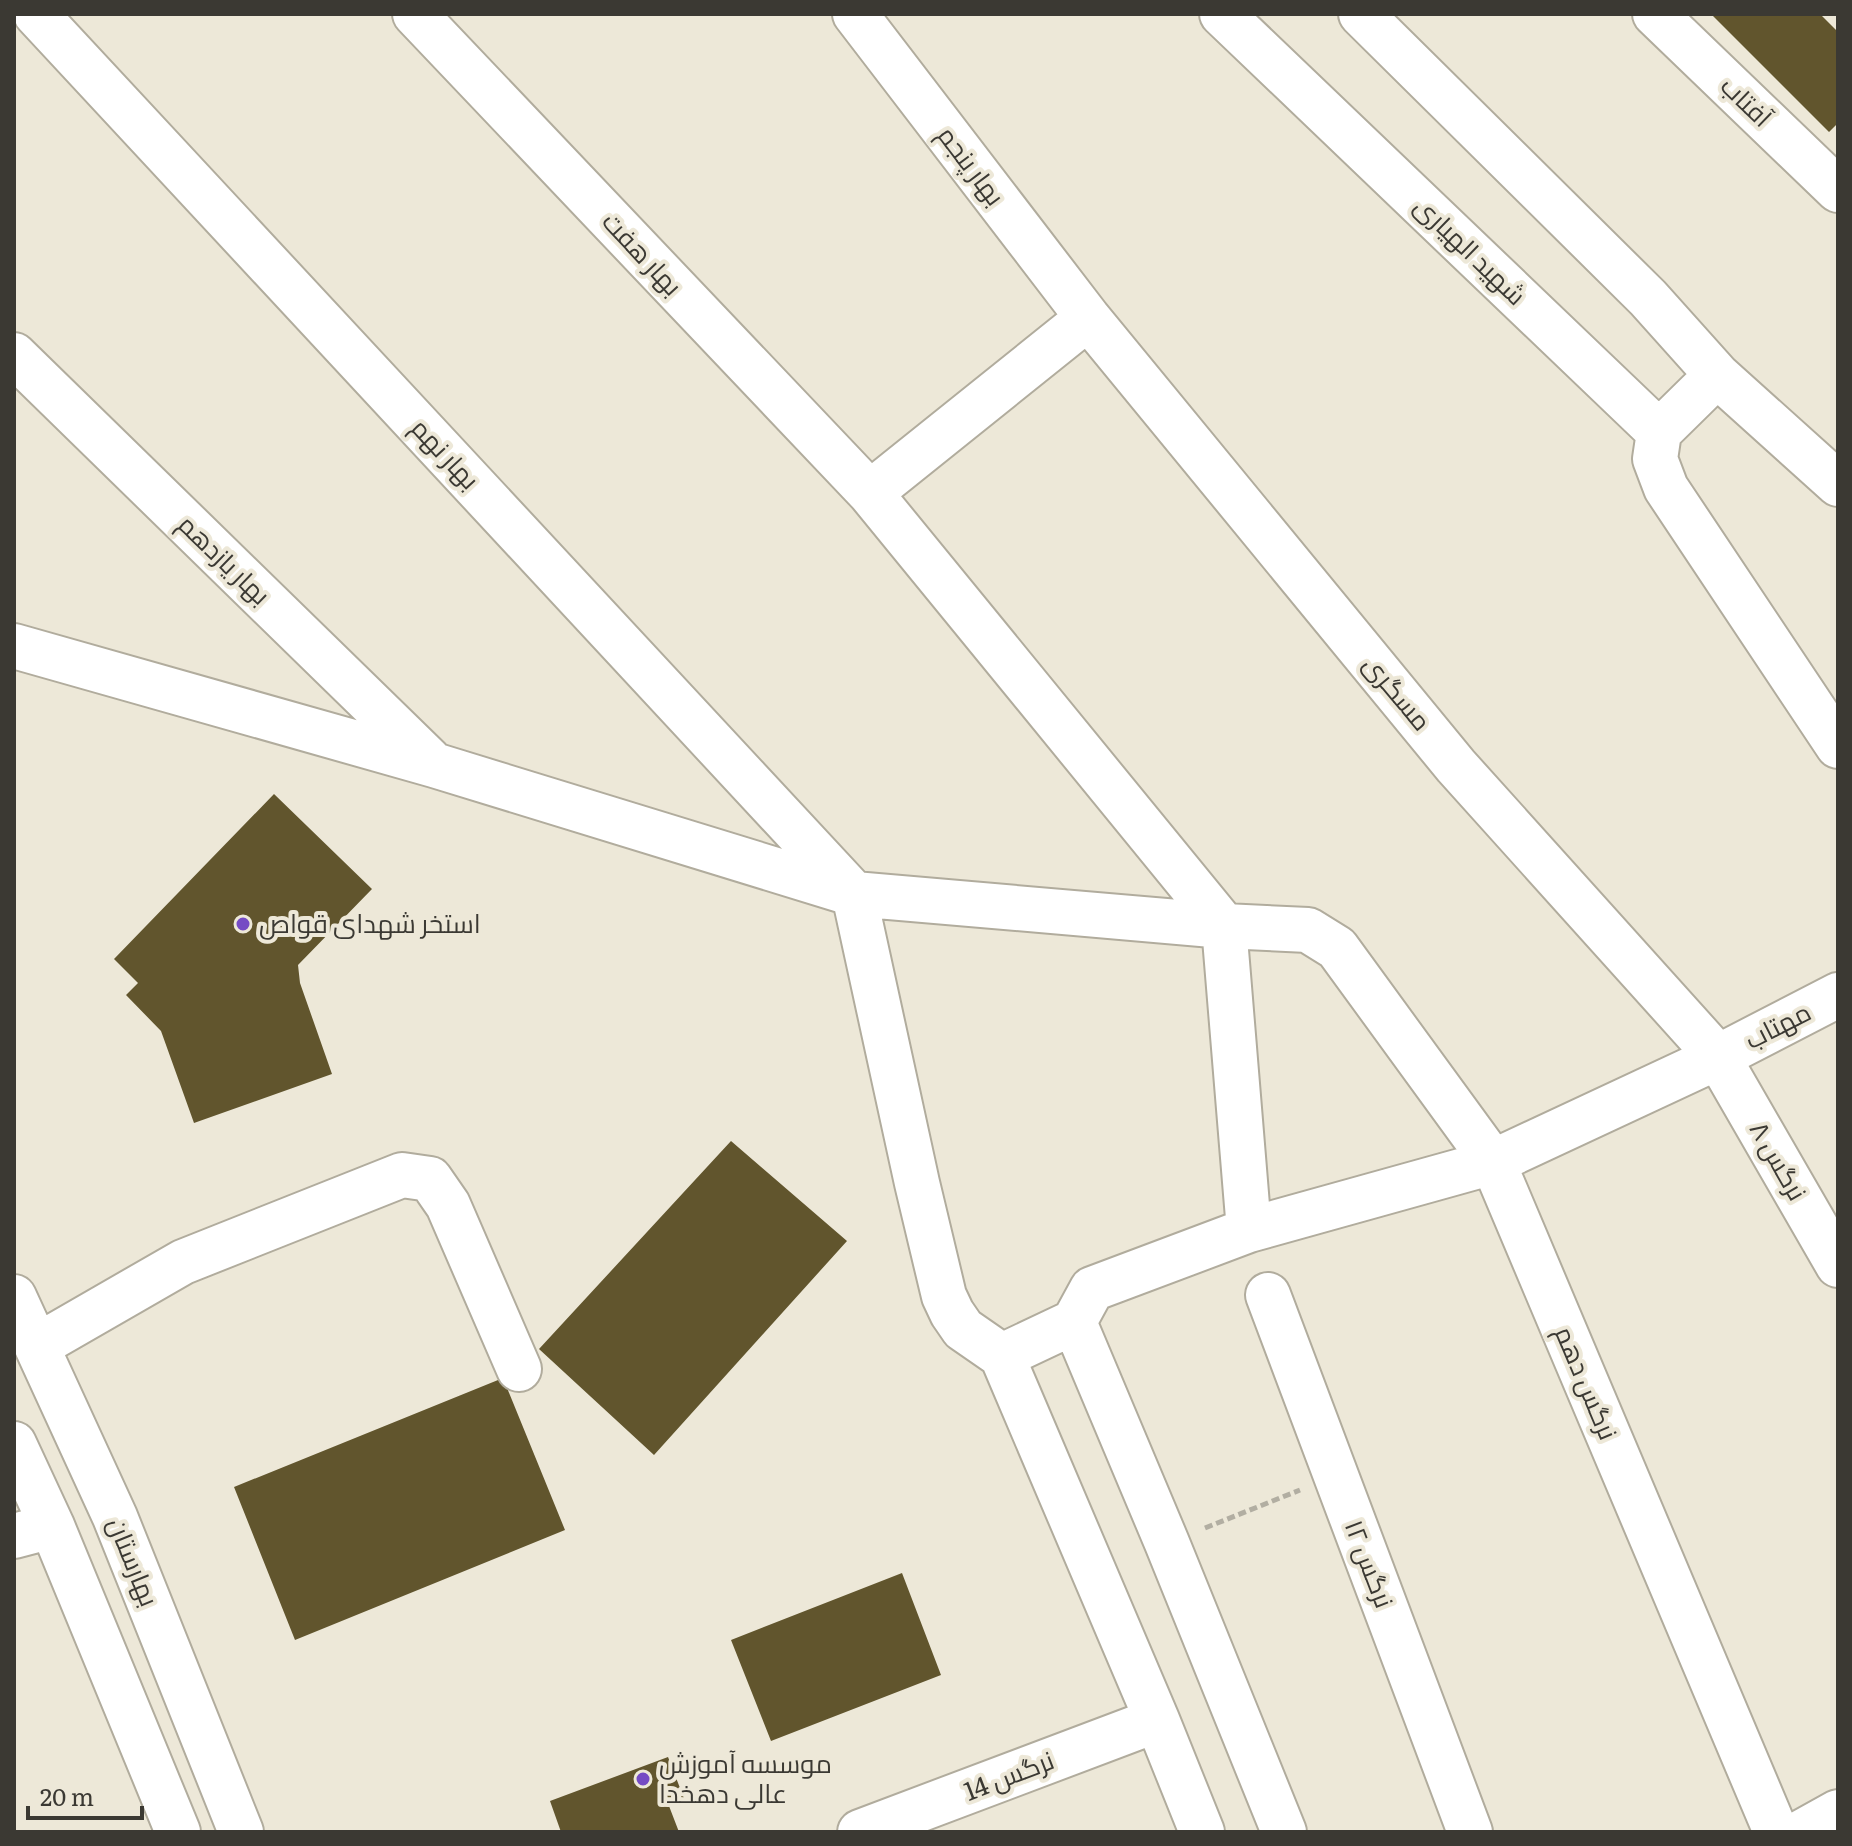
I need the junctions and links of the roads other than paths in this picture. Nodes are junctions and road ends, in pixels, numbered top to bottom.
1 (36, 14) edge
2 (415, 14) edge
3 (855, 14) edge
4 (1222, 14) edge
5 (1361, 14) edge
6 (1655, 14) edge
7 (1838, 190) edge
8 (1088, 318) junction
9 (14, 355) edge
10 (1717, 375) junction
11 (1659, 432) junction
12 (1838, 484) edge
13 (870, 493) junction
14 (14, 646) edge
15 (1838, 746) edge
16 (434, 765) junction
17 (854, 894) junction
18 (1224, 926) junction
19 (1838, 995) edge
20 (1718, 1057) junction
21 (1493, 1162) junction
22 (1249, 1230) junction
23 (1838, 1265) edge
24 (1268, 1295) dead end
25 (14, 1297) edge
26 (1074, 1322) junction
27 (37, 1346) junction
28 (1002, 1356) junction
29 (519, 1369) dead end
30 (14, 1444) edge
31 (33, 1531) edge
32 (1157, 1720) junction
33 (1838, 1812) edge
34 (178, 1832) edge
35 (241, 1832) edge
36 (860, 1832) edge
37 (1202, 1832) edge
38 (1284, 1832) edge
39 (1470, 1832) edge
40 (1776, 1832) edge
41 (1802, 1832) edge

1 - 17 street, بهار نهم
2 - 13 street, بهار هفت
3 - 8 street, بهار پنجم
4 - 11 street, شهید الهیاری
5 - 10 street
6 - 7 street, آفتاب
8 - 13 street
8 - 20 street, مسگری
9 - 16 street, بهار یازدهم
10 - 11 street
10 - 12 street
11 - 15 street
13 - 18 street, بهار هفت
14 - 16 street, نرگس دهم
16 - 17 street, نرگس دهم
17 - 18 street, نرگس دهم
17 - 28 street
18 - 21 street, نرگس دهم
18 - 22 street
19 - 20 street, مهتاب
20 - 21 street
20 - 23 street, نرگس ۸
21 - 22 street
21 - 40 street, نرگس دهم
22 - 26 street
24 - 39 street, نرگس ۱۲
25 - 27 street, بهارستان
26 - 28 street
26 - 38 street
27 - 29 street
27 - 35 street, بهارستان
28 - 32 street
30 - 31 street
31 - 34 street
32 - 36 street, نرگس 14
32 - 37 street
33 - 41 street

